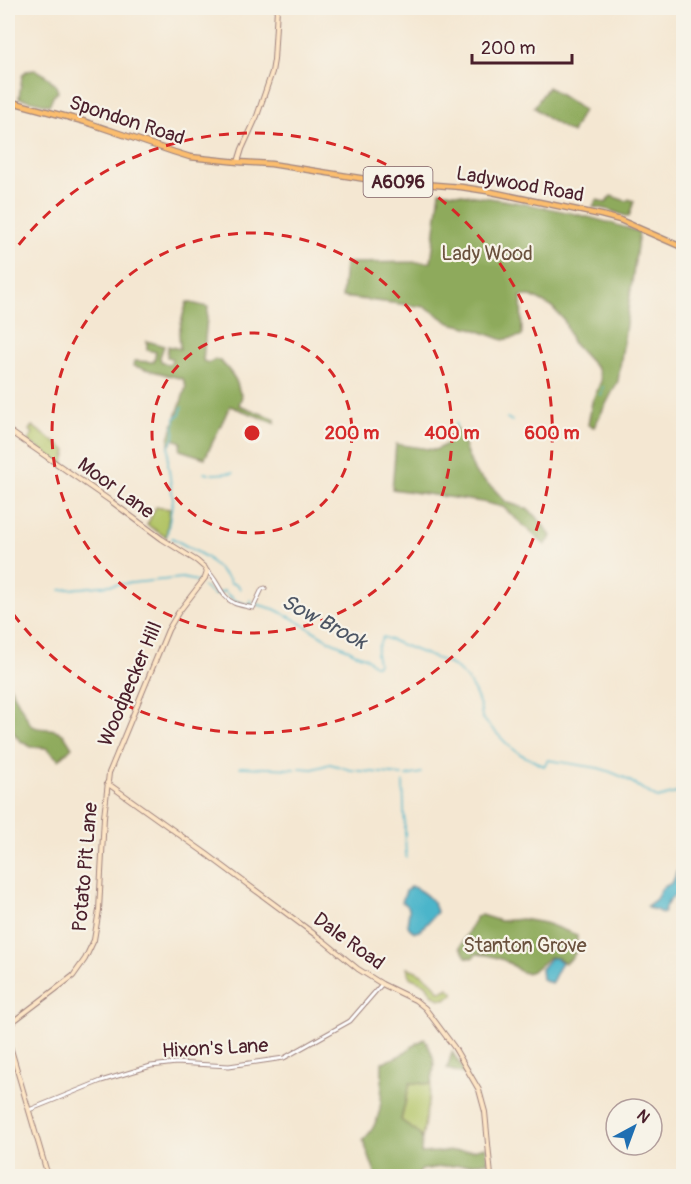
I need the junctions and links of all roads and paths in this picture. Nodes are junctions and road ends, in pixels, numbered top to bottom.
1 (277, 8) edge
2 (8, 101) edge
3 (238, 162) junction
4 (684, 248) edge
5 (8, 429) edge
6 (206, 570) junction
7 (265, 588) dead end
8 (107, 783) junction
9 (382, 984) junction
10 (9, 1027) edge
11 (8, 1035) edge
12 (29, 1110) junction
13 (48, 1176) edge
14 (491, 1176) edge

1 - 3 street
2 - 3 main road, Spondon Road / A6096
3 - 4 main road, Ladywood Road / A6096
5 - 6 street, Moor Lane
6 - 7 street
6 - 8 street, Woodpecker Hill
8 - 9 street, Dale Road
8 - 10 street, Potato Pit Lane
9 - 12 street, Hixon's Lane
9 - 14 street, Dale Road
10 - 11 street, Potato Pit Lane
11 - 12 street
12 - 13 street

